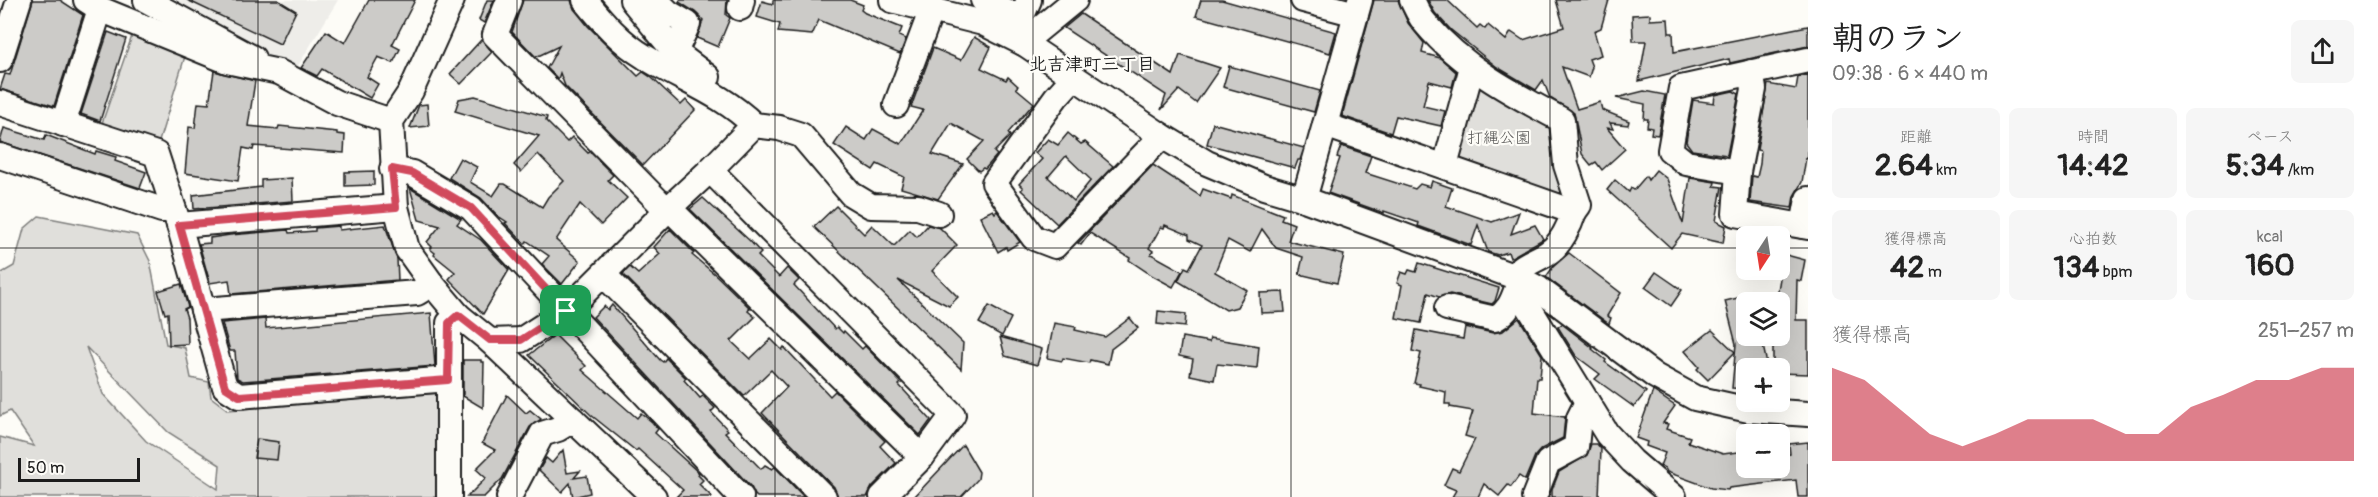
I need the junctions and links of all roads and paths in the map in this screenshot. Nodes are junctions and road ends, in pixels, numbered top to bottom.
1 (19, 0) edge
2 (146, 0) edge
3 (452, 0) edge
4 (509, 0) edge
5 (585, 0) edge
6 (632, 0) edge
7 (656, 0) edge
8 (892, 0) edge
9 (983, 0) edge
10 (1029, 0) edge
11 (1075, 0) edge
12 (1303, 0) edge
13 (1412, 0) edge
14 (93, 5) edge
15 (931, 5) edge
16 (1358, 7) edge
17 (1025, 44) junction
18 (675, 52) junction
19 (0, 60) edge
20 (1808, 60) edge
21 (253, 66) junction
22 (1472, 67) junction
23 (1752, 72) junction
24 (1074, 77) junction
25 (719, 98) junction
26 (0, 103) edge
27 (896, 105) dead end
28 (391, 121) junction
29 (63, 124) junction
30 (754, 125) junction
31 (1325, 125) junction
32 (1162, 136) junction
33 (0, 156) edge
34 (1445, 166) junction
35 (392, 169) junction
36 (711, 170) junction
37 (1738, 172) junction
38 (1304, 199) junction
39 (1808, 199) edge
40 (396, 207) junction
41 (669, 208) junction
42 (1574, 212) junction
43 (939, 214) dead end
44 (177, 218) junction
45 (1806, 226) edge
46 (604, 275) junction
47 (1516, 281) junction
48 (432, 284) junction
49 (1447, 308) dead end
50 (203, 310) junction
51 (566, 311) junction
52 (458, 315) junction
53 (490, 340) junction
54 (448, 380) junction
55 (1587, 402) junction
56 (1808, 414) edge
57 (573, 420) junction
58 (922, 457) junction
59 (449, 497) edge
60 (509, 497) edge
61 (654, 497) edge
62 (741, 497) edge
63 (824, 497) edge
64 (882, 497) edge
65 (1534, 497) edge
66 (1674, 497) edge

1 - 19 street
2 - 21 street
3 - 28 street
4 - 41 street
5 - 25 street
6 - 18 street
7 - 18 street
8 - 15 street
9 - 10 street
11 - 17 street
12 - 16 street
13 - 22 street
14 - 21 street
14 - 29 street
15 - 17 street
15 - 27 street
16 - 31 street
17 - 24 street
18 - 25 street
20 - 23 street
21 - 28 street
22 - 34 street
22 - 42 street
23 - 37 street
23 - 37 street
24 - 32 street
24 - 32 street
25 - 30 street
26 - 29 street
28 - 35 street
29 - 44 street
30 - 36 street
30 - 43 street
31 - 34 street
31 - 38 street
32 - 38 street
33 - 44 street
34 - 42 street
35 - 40 street
35 - 51 street
36 - 41 street
36 - 58 street
37 - 45 street
38 - 47 street
39 - 45 street
40 - 44 street
40 - 48 street
41 - 46 street
41 - 58 street
42 - 47 street
44 - 50 street
46 - 51 street
46 - 63 street
47 - 49 street
47 - 55 street
47 - 56 street
48 - 50 street
48 - 52 street
50 - 54 street
51 - 53 street
51 - 62 street
52 - 53 street
52 - 54 street
53 - 57 street
54 - 59 street
55 - 65 street
55 - 66 street
57 - 60 street
57 - 61 street
58 - 64 street

